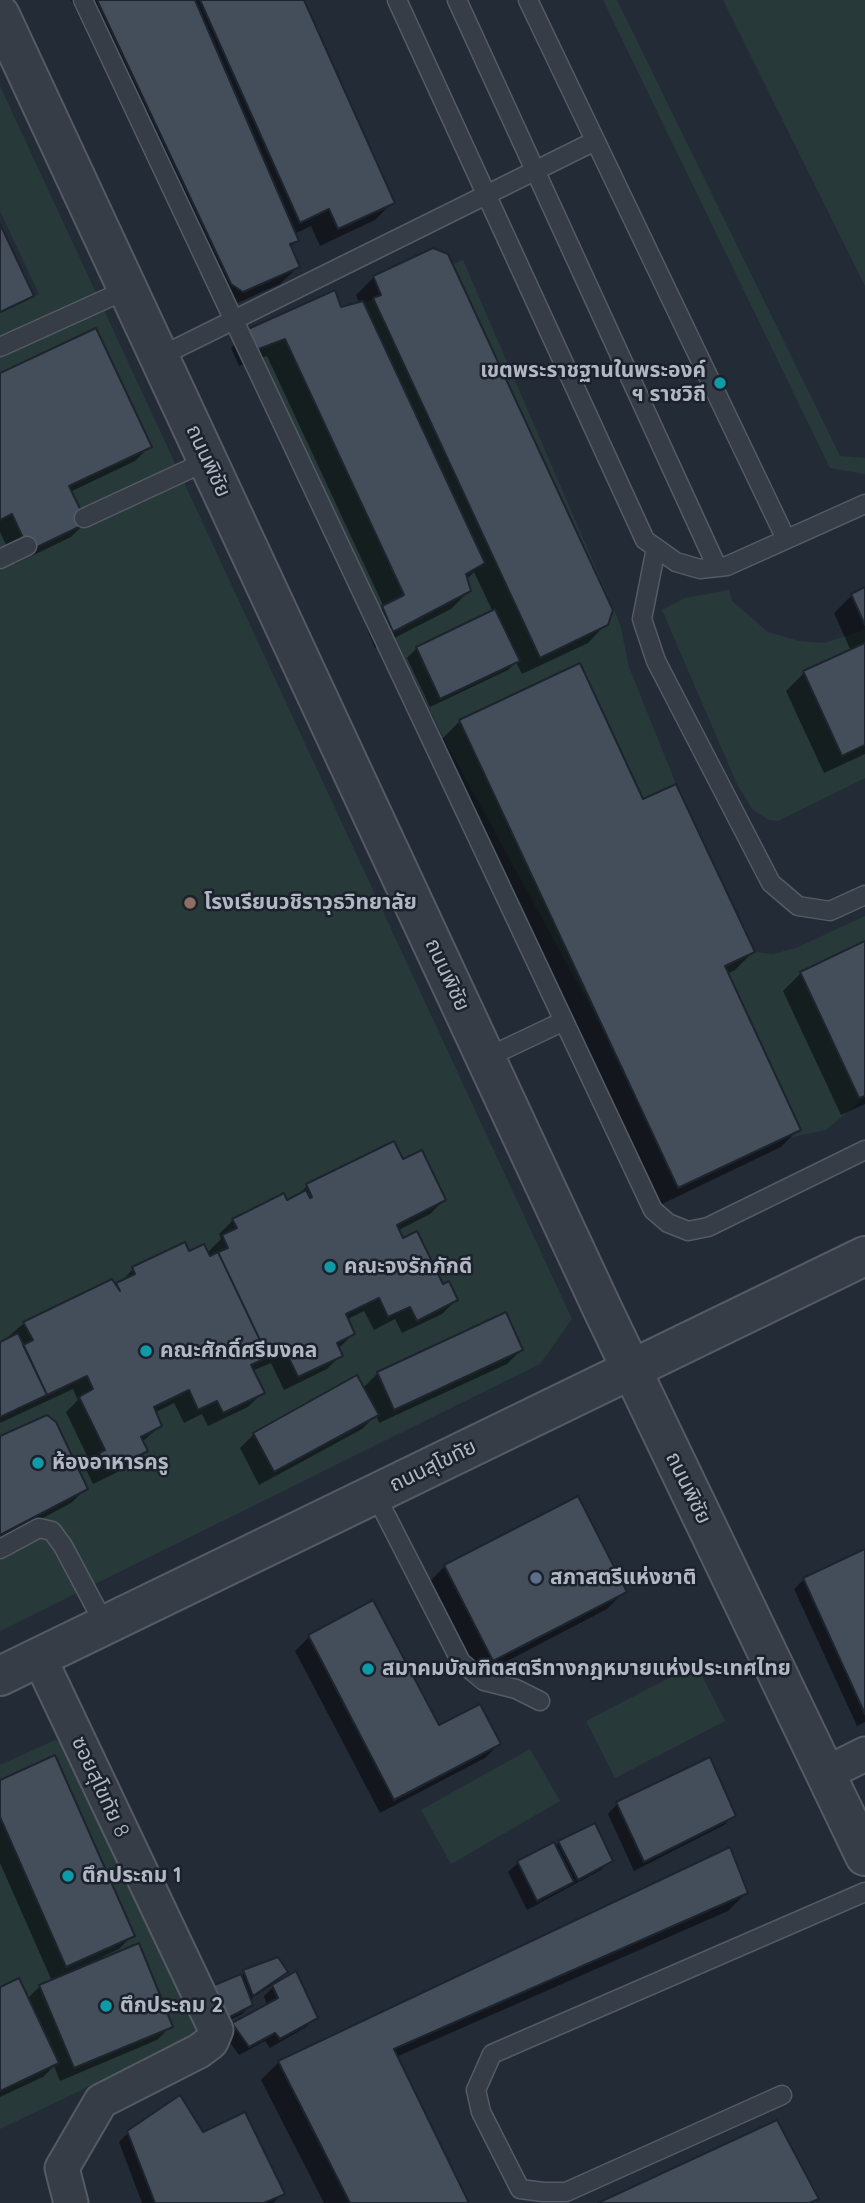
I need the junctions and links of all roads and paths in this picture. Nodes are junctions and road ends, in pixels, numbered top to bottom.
1 (83, 0) edge
2 (397, 0) edge
3 (457, 0) edge
4 (528, 0) edge
5 (0, 15) edge
6 (595, 141) junction
7 (536, 171) junction
8 (487, 196) junction
9 (128, 289) junction
10 (234, 320) junction
11 (0, 347) edge
12 (159, 356) junction
13 (207, 461) junction
14 (865, 504) edge
15 (84, 518) dead end
16 (786, 539) junction
17 (27, 546) dead end
18 (656, 548) junction
19 (0, 559) edge
20 (717, 567) junction
21 (865, 895) edge
22 (564, 1021) junction
23 (486, 1058) junction
24 (865, 1150) edge
25 (865, 1256) edge
26 (632, 1370) junction
27 (375, 1494) junction
28 (0, 1549) edge
29 (105, 1625) junction
30 (39, 1657) junction
31 (0, 1676) edge
32 (540, 1701) dead end
33 (865, 1754) edge
34 (825, 1774) junction
35 (865, 1856) edge
36 (865, 1892) edge
37 (782, 2095) dead end
38 (71, 2203) edge

1 - 10 lane
2 - 8 lane
3 - 7 lane
4 - 6 lane
5 - 9 street, ถนนพิชัย
6 - 7 lane
6 - 16 lane
7 - 8 lane
7 - 20 lane
8 - 10 lane
8 - 18 lane
9 - 11 lane
9 - 12 street, ถนนพิชัย
10 - 12 lane
10 - 22 lane
12 - 13 street, ถนนพิชัย
13 - 15 lane
13 - 23 street, ถนนพิชัย
14 - 16 lane
16 - 20 lane
17 - 19 lane
18 - 20 lane
18 - 21 lane
22 - 23 lane
22 - 24 lane
23 - 26 street, ถนนพิชัย
25 - 26 street, ถนนสุโขทัย
26 - 27 street, ถนนสุโขทัย
26 - 34 street, ถนนพิชัย
27 - 29 street, ถนนสุโขทัย
27 - 32 lane
28 - 29 lane
29 - 30 street, ถนนสุโขทัย
30 - 31 street, ถนนสุโขทัย
30 - 38 street, ซอยสุโขทัย 8
33 - 34 street
34 - 35 street, ถนนพิชัย
36 - 37 lane

